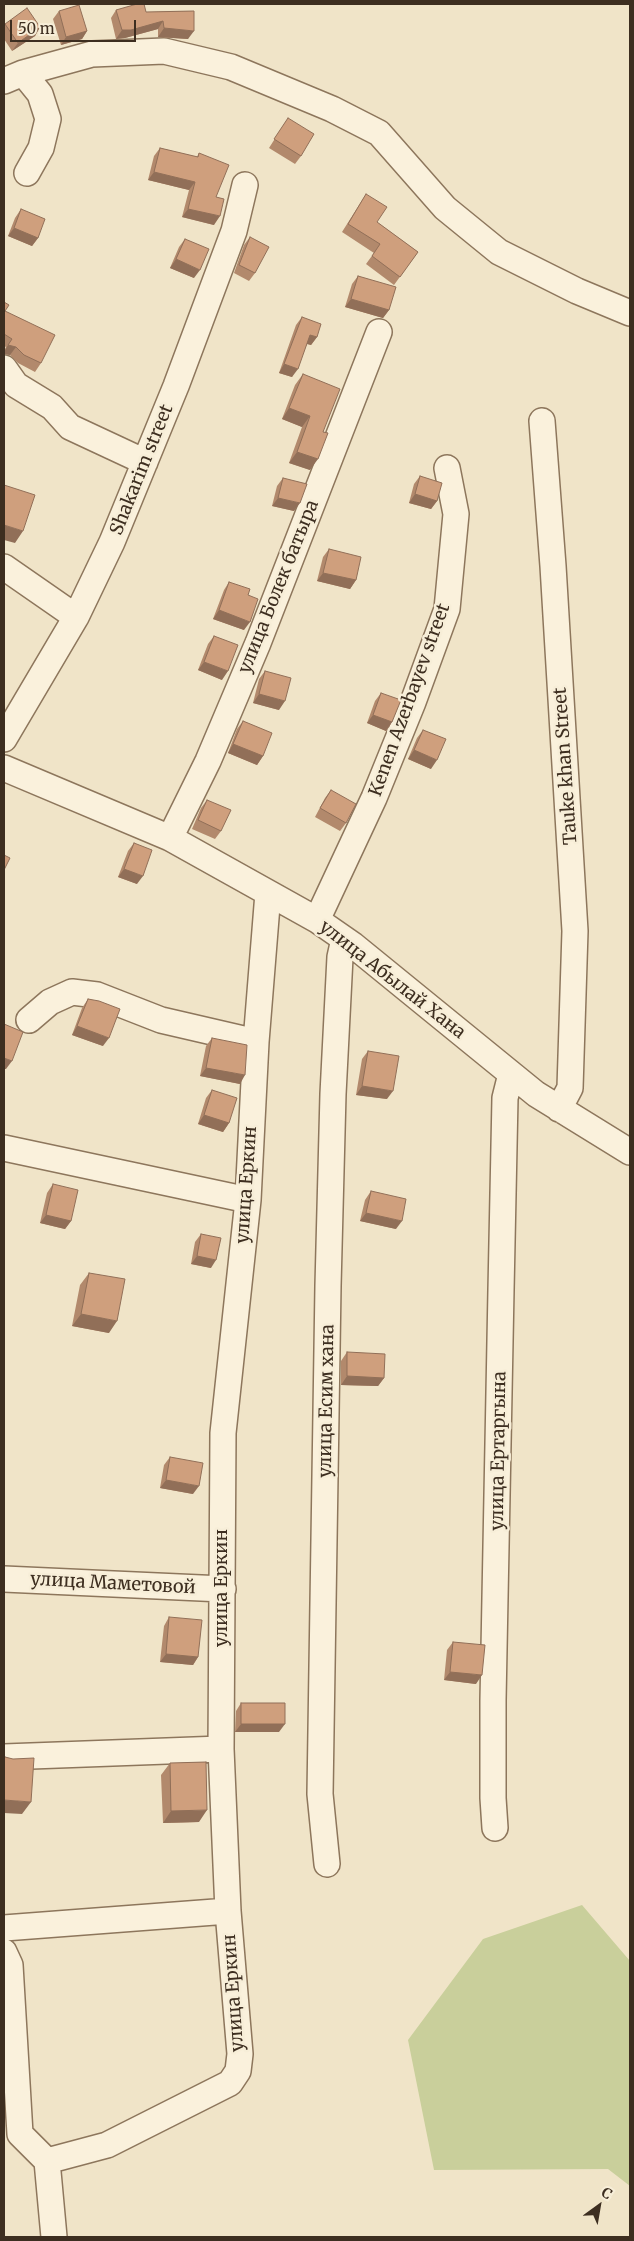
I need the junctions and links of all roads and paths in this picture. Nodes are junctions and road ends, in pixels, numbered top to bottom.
1 (13, 77) edge
2 (27, 173) dead end
3 (245, 185) dead end
4 (630, 312) edge
5 (380, 332) dead end
6 (10, 377) edge
7 (542, 421) dead end
8 (145, 462) junction
9 (447, 468) dead end
10 (4, 567) edge
11 (76, 617) junction
12 (4, 739) edge
13 (4, 768) edge
14 (170, 838) junction
15 (268, 893) junction
16 (317, 920) junction
17 (344, 939) junction
18 (30, 1020) dead end
19 (256, 1042) junction
20 (511, 1074) junction
21 (559, 1109) junction
22 (4, 1148) edge
23 (630, 1152) edge
24 (248, 1200) junction
25 (4, 1579) edge
26 (222, 1588) junction
27 (221, 1749) junction
28 (4, 1756) edge
29 (495, 1828) dead end
30 (327, 1864) dead end
31 (228, 1911) junction
32 (4, 1928) edge
33 (4, 1952) edge
34 (47, 2161) junction
35 (54, 2237) edge

1 - 2 street
1 - 4 street
3 - 8 street, Shakarim street
5 - 14 street, улица Болек батыра
6 - 8 street
7 - 21 street, Tauke khan Street
8 - 11 street, Shakarim street
9 - 16 street, Kenen Azerbayev street
10 - 11 street
11 - 12 street, Shakarim street
13 - 14 street, улица Абылай Хана
14 - 15 street, улица Абылай Хана
15 - 16 street, улица Абылай Хана
15 - 19 street, улица Еркин
16 - 17 street, улица Абылай Хана
17 - 20 street, улица Абылай Хана
17 - 30 street, улица Есим хана
18 - 19 street
19 - 24 street, улица Еркин
20 - 21 street, улица Абылай Хана
20 - 29 street, улица Ертаргына
21 - 23 street, улица Абылай Хана
22 - 24 street
24 - 26 street, улица Еркин
25 - 26 street, улица Маметовой
26 - 27 street, улица Еркин
27 - 28 street
27 - 31 street, улица Еркин
31 - 32 street
31 - 34 street, улица Еркин
33 - 34 street
34 - 35 street

